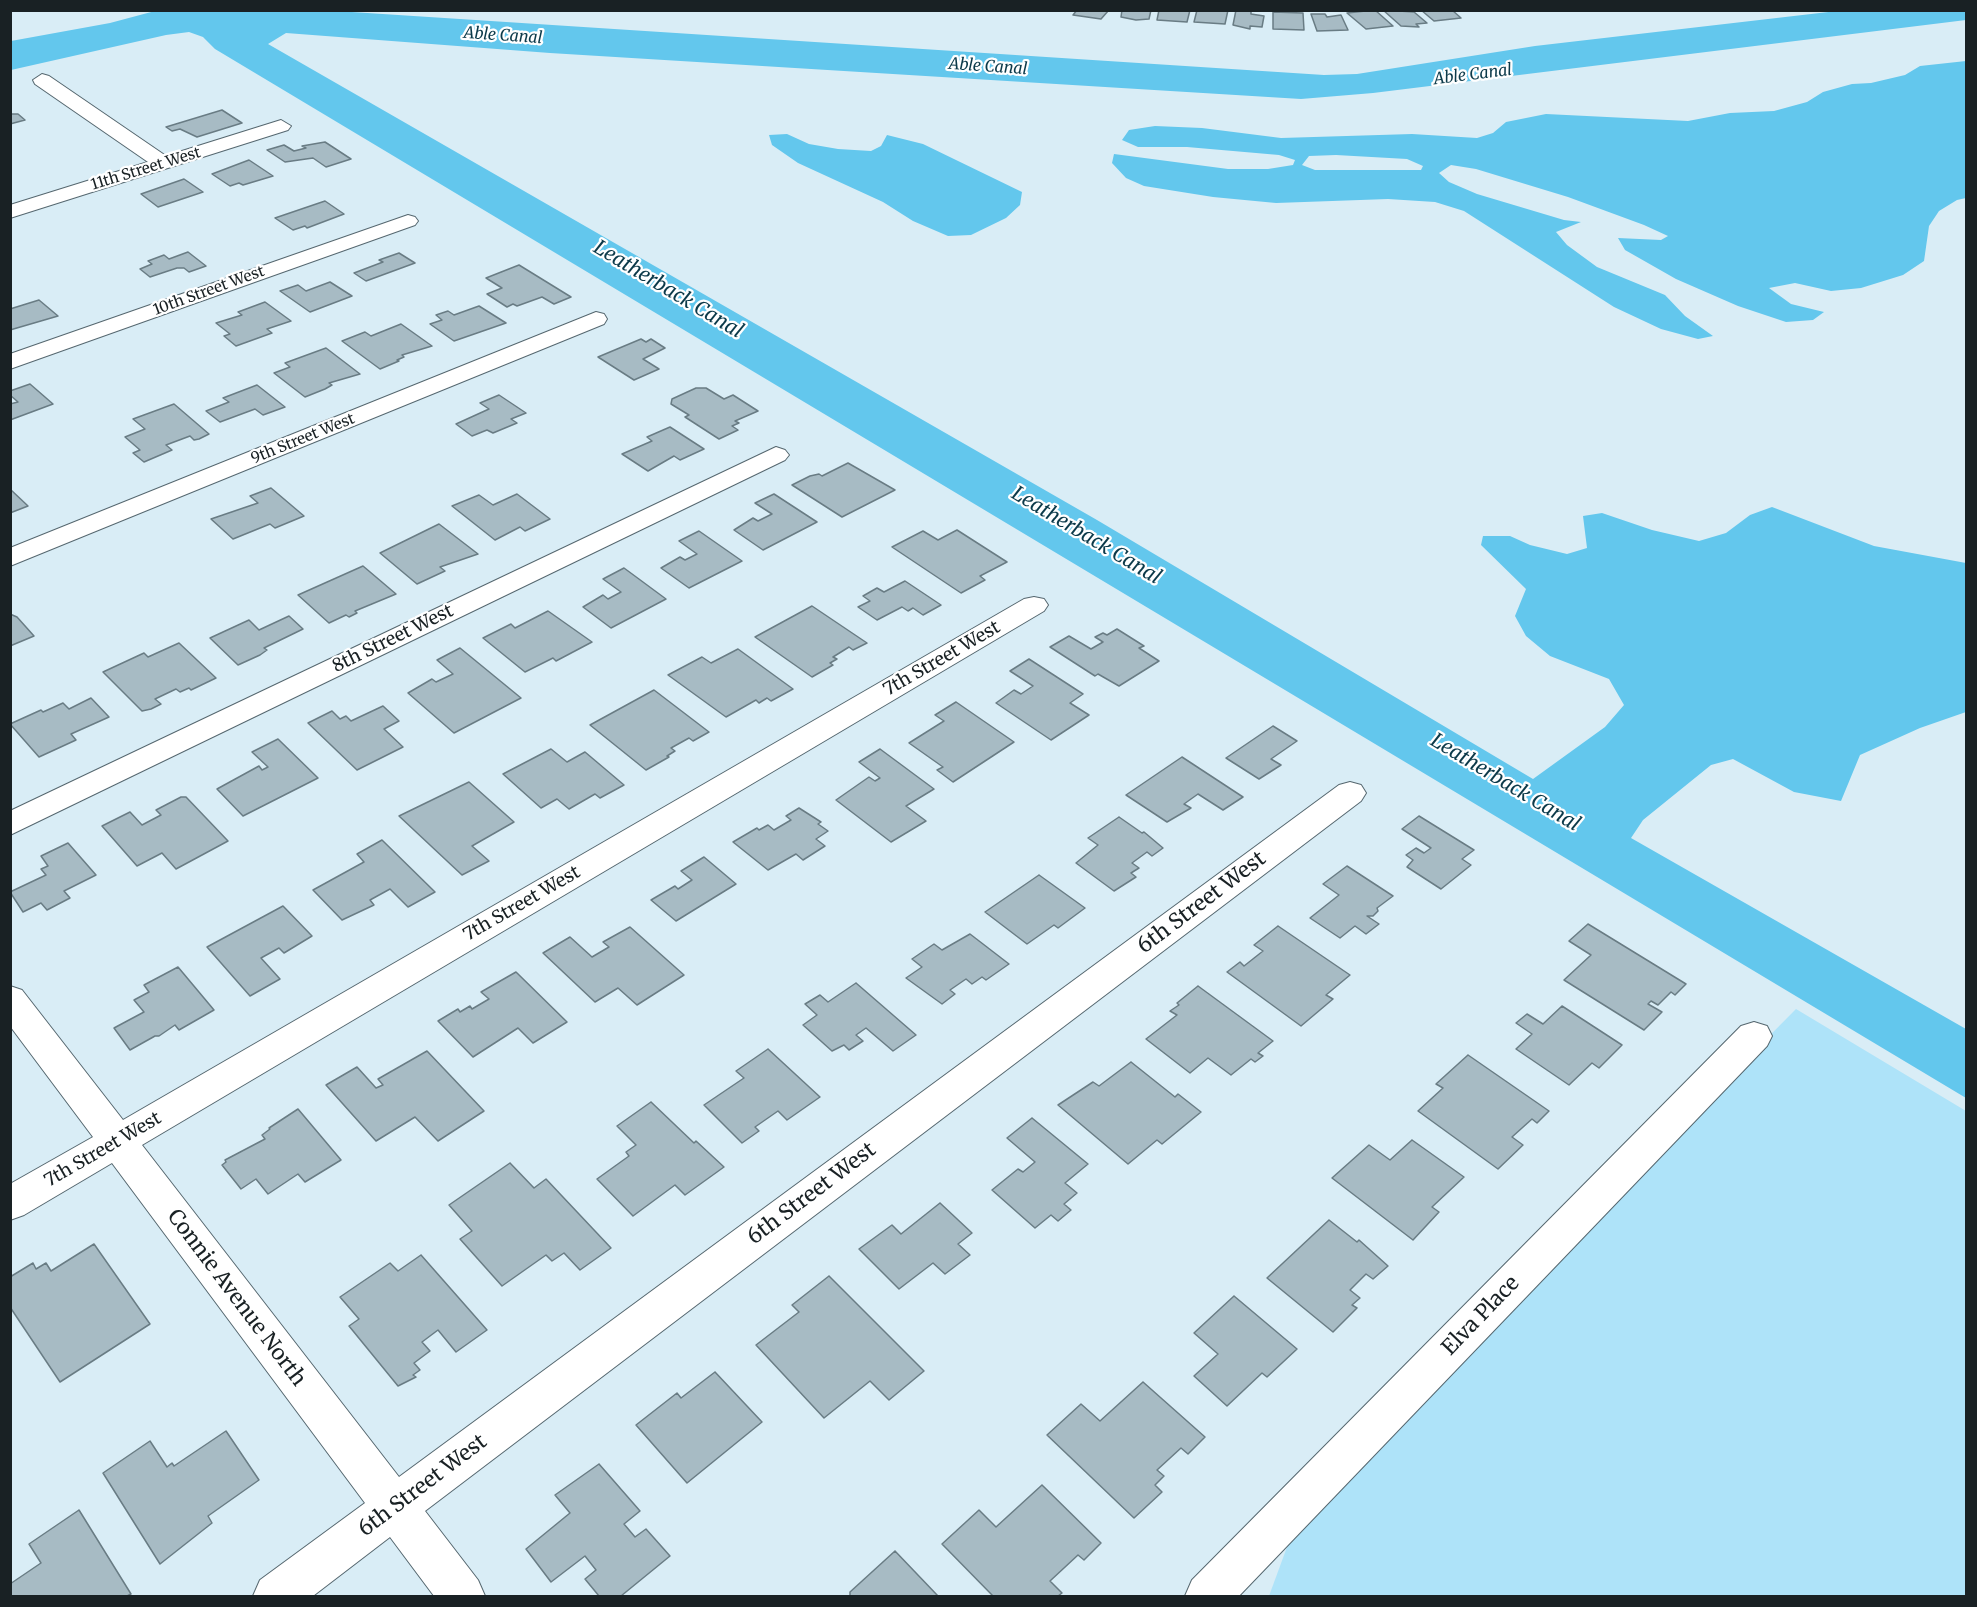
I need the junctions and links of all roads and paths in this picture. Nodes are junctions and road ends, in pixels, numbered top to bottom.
1 (42, 80) dead end
2 (281, 126) dead end
3 (163, 163) junction
4 (10, 212) edge
5 (408, 221) dead end
6 (596, 319) dead end
7 (10, 362) edge
8 (776, 455) dead end
9 (10, 558) edge
10 (1034, 605) dead end
11 (1350, 793) dead end
12 (10, 824) edge
13 (10, 999) edge
14 (1754, 1036) dead end
15 (118, 1141) junction
16 (10, 1204) edge
17 (394, 1507) junction
18 (276, 1596) edge
19 (462, 1596) edge
20 (1208, 1596) edge

1 - 3 street
2 - 3 street, 11th Street West
3 - 4 street, 11th Street West
5 - 7 street, 10th Street West
6 - 9 street, 9th Street West
8 - 12 street, 8th Street West
10 - 15 street, 7th Street West
11 - 17 street, 6th Street West
13 - 15 street, Connie Avenue North
14 - 20 street, Elva Place
15 - 16 street, 7th Street West
15 - 17 street, Connie Avenue North
17 - 18 street, 6th Street West
17 - 19 street, Connie Avenue North

